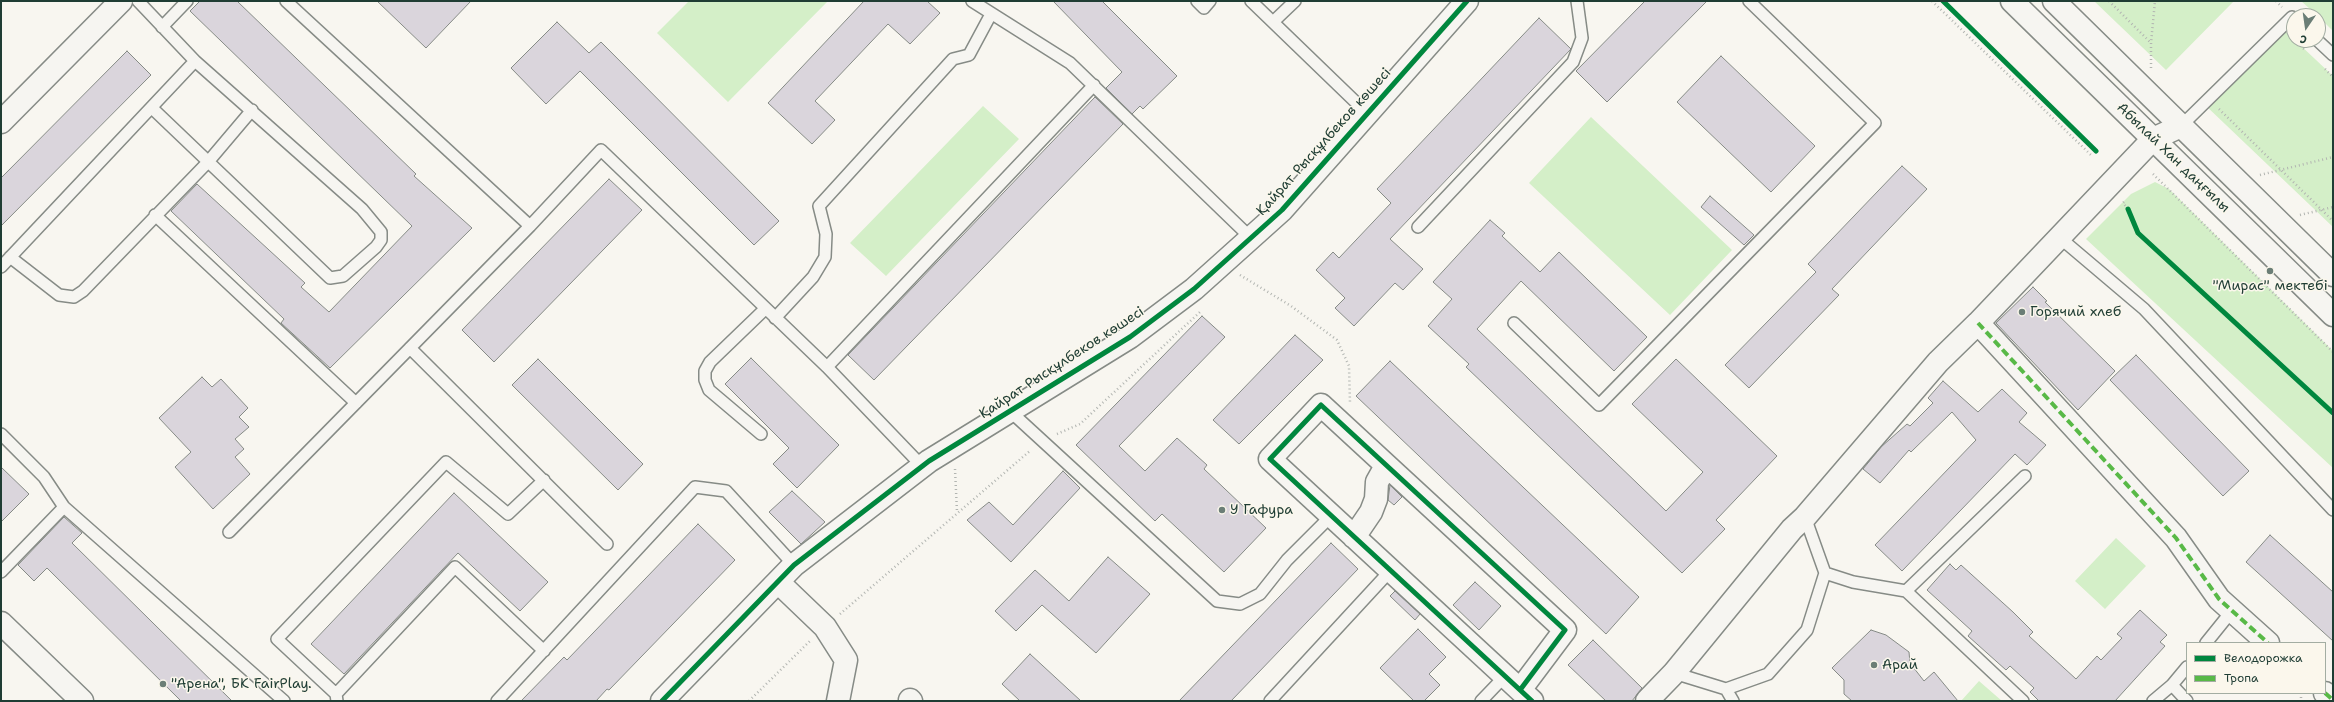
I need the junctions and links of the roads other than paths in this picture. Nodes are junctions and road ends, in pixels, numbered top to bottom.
1 (121, 1) edge
2 (138, 1) edge
3 (187, 1) edge
4 (286, 1) edge
5 (972, 1) edge
6 (1197, 1) edge
7 (1210, 1) edge
8 (1251, 1) edge
9 (1294, 1) edge
10 (1467, 1) edge
11 (1577, 1) edge
12 (1750, 1) edge
13 (2012, 1) edge
14 (2054, 1) edge
15 (992, 14) junction
16 (1273, 22) junction
17 (2286, 23) edge
18 (162, 28) junction
19 (2326, 48) edge
20 (2333, 55) edge
21 (195, 61) junction
22 (1094, 85) junction
23 (152, 108) junction
24 (252, 110) junction
25 (1367, 113) junction
26 (1, 122) edge
27 (2181, 126) junction
28 (2152, 140) junction
29 (208, 162) junction
30 (155, 215) junction
31 (530, 226) junction
32 (1418, 227) dead end
33 (2059, 237) junction
34 (1252, 238) junction
35 (10, 257) junction
36 (1, 267) edge
37 (2333, 275) edge
38 (765, 309) junction
39 (2333, 315) edge
40 (775, 318) junction
41 (1514, 323) dead end
42 (1978, 323) junction
43 (410, 348) junction
44 (827, 367) junction
45 (356, 403) junction
46 (1011, 412) junction
47 (1, 434) edge
48 (761, 434) dead end
49 (922, 466) junction
50 (1386, 466) junction
51 (2025, 476) dead end
52 (544, 480) junction
53 (64, 507) junction
54 (2333, 510) edge
55 (1331, 516) junction
56 (1805, 517) junction
57 (229, 532) dead end
58 (1354, 537) junction
59 (607, 544) dead end
60 (794, 565) junction
61 (1390, 570) junction
62 (1, 572) edge
63 (1825, 573) junction
64 (778, 582) junction
65 (1906, 591) junction
66 (2232, 612) junction
67 (1, 622) edge
68 (2207, 642) edge
69 (2267, 642) edge
70 (544, 651) junction
71 (2186, 668) edge
72 (1674, 673) junction
73 (2172, 686) junction
74 (1519, 689) edge
75 (1726, 689) junction
76 (336, 698) edge
77 (82, 701) edge
78 (284, 701) edge
79 (497, 701) edge
80 (662, 701) edge
81 (838, 701) edge
82 (1270, 701) edge
83 (1481, 701) edge
84 (1647, 701) edge
85 (1733, 701) edge
86 (2024, 701) edge
87 (2153, 701) edge
88 (2187, 701) edge

1 - 26 street
2 - 18 lane
3 - 18 lane
4 - 31 lane
5 - 15 lane
6 - 7 lane
8 - 16 lane
9 - 16 lane
10 - 25 street, Қайрат Рысқұлбеков көшесі
11 - 32 lane
12 - 41 lane
13 - 28 street, Абылай Хан даңғылы
14 - 27 street, Абылай Хан даңғылы
15 - 22 lane
15 - 40 lane
16 - 25 lane
17 - 27 lane
18 - 21 lane
19 - 20 lane
21 - 23 lane
21 - 24 lane
22 - 34 lane
22 - 44 lane
23 - 29 lane
23 - 35 lane
24 - 29 lane
24 - 29 lane
25 - 34 street, Қайрат Рысқұлбеков көшесі
27 - 28 street
27 - 37 street, Абылай Хан даңғылы
28 - 33 street
28 - 39 street, Абылай Хан даңғылы
29 - 30 lane
30 - 35 lane
30 - 45 lane
31 - 38 lane
31 - 43 lane
33 - 42 street
33 - 54 lane
34 - 46 street, Қайрат Рысқұлбеков көшесі
35 - 36 lane
38 - 40 lane
38 - 48 lane
40 - 44 lane
42 - 56 street
42 - 66 street
43 - 45 lane
43 - 52 lane
44 - 49 lane
45 - 57 lane
46 - 49 street, Қайрат Рысқұлбеков көшесі
46 - 55 lane
47 - 53 lane
49 - 60 street, Қайрат Рысқұлбеков көшесі
50 - 55 street
50 - 58 street
50 - 74 street
51 - 65 lane
52 - 59 lane
52 - 76 lane
53 - 62 lane
53 - 78 lane
55 - 58 street
56 - 63 lane
56 - 72 street
58 - 61 street
60 - 64 street, Қайрат Рысқұлбеков көшесі
60 - 70 lane
61 - 74 street
61 - 82 lane
63 - 65 lane
63 - 75 lane
64 - 80 street, Қайрат Рысқұлбеков көшесі
64 - 81 street
65 - 86 lane
66 - 68 lane
66 - 69 street
67 - 77 street
70 - 76 lane
70 - 79 lane
71 - 73 lane
72 - 75 lane
72 - 84 street
73 - 87 lane
73 - 88 lane
74 - 83 lane
75 - 85 lane

